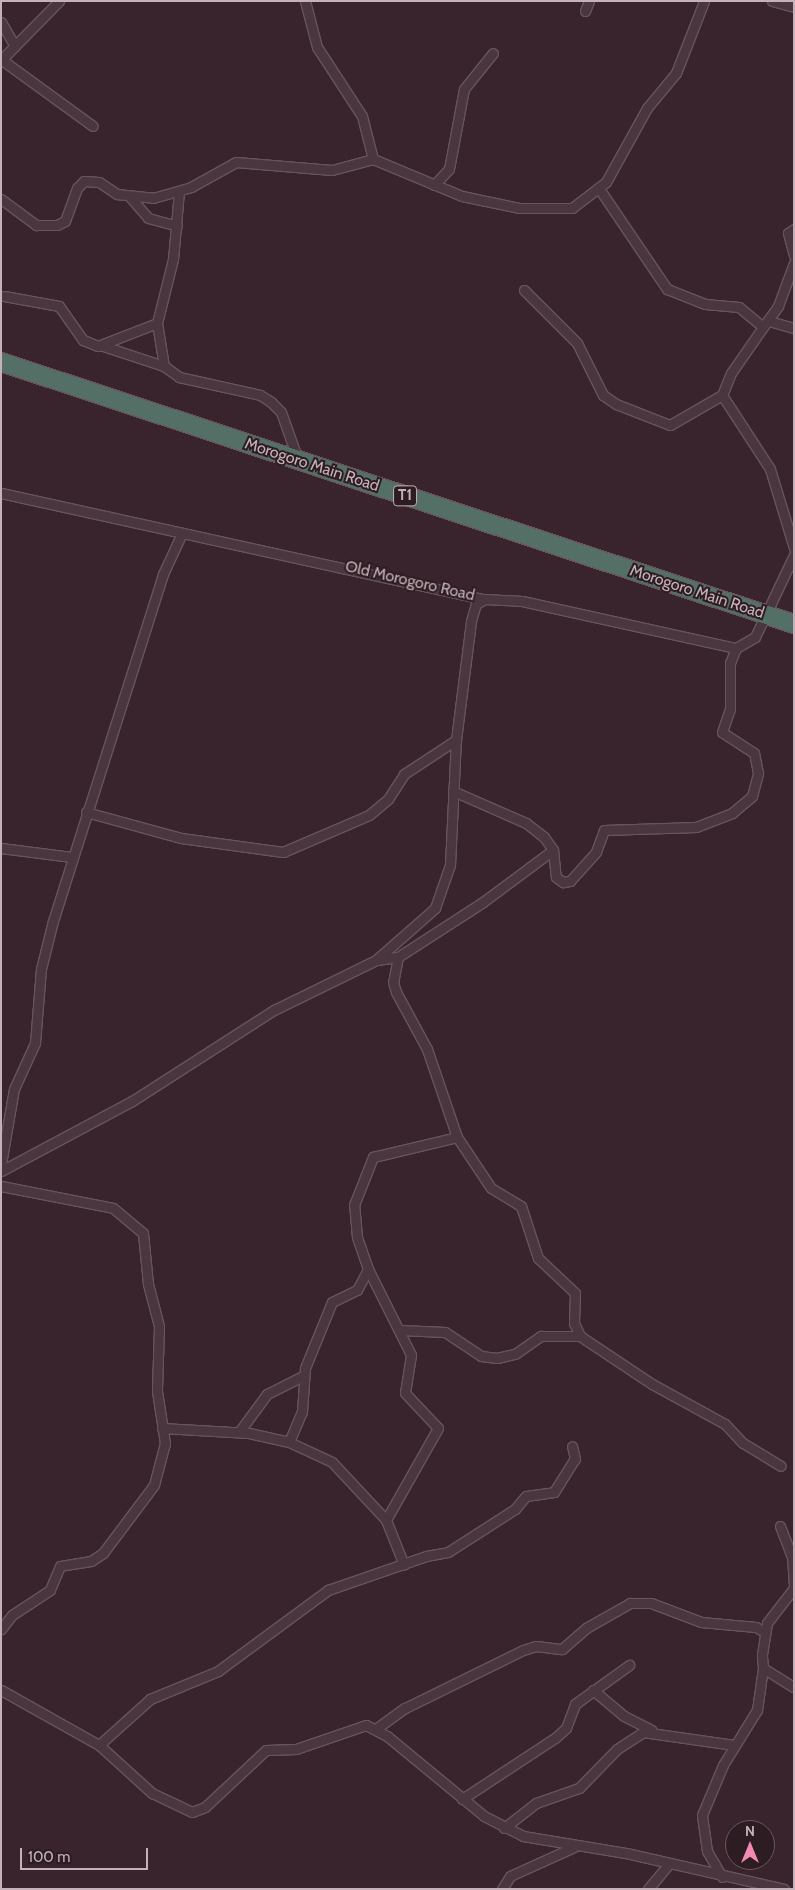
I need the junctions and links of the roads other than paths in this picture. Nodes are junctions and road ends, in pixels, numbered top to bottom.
1 (59, 1) edge
2 (305, 1) edge
3 (589, 1) edge
4 (704, 1) edge
5 (772, 1) edge
6 (794, 7) edge
7 (585, 11) dead end
8 (1, 22) edge
9 (15, 46) junction
10 (493, 53) dead end
11 (2, 60) edge
12 (93, 126) dead end
13 (373, 159) junction
14 (434, 185) junction
15 (600, 190) junction
16 (180, 191) junction
17 (130, 197) junction
18 (1, 199) edge
19 (177, 226) junction
20 (794, 229) edge
21 (794, 256) edge
22 (794, 263) edge
23 (524, 290) dead end
24 (4, 296) dead end
25 (157, 323) junction
26 (766, 324) junction
27 (794, 328) edge
28 (103, 346) junction
29 (1, 362) edge
30 (164, 366) junction
31 (722, 395) junction
32 (298, 460) junction
33 (1, 493) edge
34 (182, 533) junction
35 (794, 548) edge
36 (794, 555) edge
37 (485, 599) junction
38 (768, 615) junction
39 (794, 624) edge
40 (736, 648) junction
41 (456, 740) junction
42 (453, 791) junction
43 (86, 812) junction
44 (1, 848) edge
45 (553, 850) junction
46 (71, 858) junction
47 (398, 957) junction
48 (376, 960) junction
49 (457, 1136) junction
50 (1, 1164) edge
51 (1, 1171) edge
52 (1, 1186) edge
53 (368, 1270) junction
54 (400, 1330) junction
55 (580, 1336) junction
56 (303, 1376) junction
57 (162, 1428) junction
58 (239, 1432) junction
59 (289, 1442) junction
60 (572, 1446) dead end
61 (781, 1466) dead end
62 (386, 1520) junction
63 (780, 1526) dead end
64 (404, 1565) junction
65 (794, 1586) edge
66 (1, 1629) edge
67 (764, 1632) junction
68 (629, 1665) dead end
69 (763, 1668) junction
70 (794, 1687) edge
71 (1, 1690) edge
72 (593, 1690) junction
73 (377, 1728) junction
74 (652, 1730) junction
75 (734, 1744) junction
76 (99, 1745) junction
77 (462, 1799) junction
78 (504, 1828) junction
79 (574, 1847) junction
80 (669, 1864) junction
81 (722, 1877) junction
82 (766, 1887) edge
83 (502, 1889) edge
84 (648, 1889) edge
85 (784, 1889) edge

1 - 9 street
2 - 13 street
3 - 7 street
4 - 15 street
5 - 6 street
8 - 9 street
9 - 11 street
10 - 14 street
11 - 12 street
13 - 14 street
13 - 16 street
14 - 15 street
15 - 26 street
16 - 17 street
16 - 19 street
17 - 18 street
17 - 19 street
19 - 25 street
20 - 21 street
22 - 26 street
23 - 31 street
24 - 28 street
25 - 28 street
25 - 30 street
26 - 27 street
26 - 31 street
28 - 30 street
29 - 32 highway, Morogoro Main Road / T1
30 - 32 street
31 - 35 street
32 - 38 highway, Morogoro Main Road / T1
33 - 34 street, Old Morogoro Road
34 - 37 street, Old Morogoro Road
34 - 43 street
36 - 38 street
37 - 40 street, Old Morogoro Road
37 - 41 street
38 - 39 highway, Morogoro Main Road / T1
38 - 40 street
40 - 45 street
41 - 42 street
41 - 43 street
42 - 45 street
42 - 48 street
43 - 46 street
44 - 46 street
45 - 47 street
46 - 50 street
47 - 48 street
47 - 49 street
48 - 51 street
49 - 53 street
49 - 55 street
52 - 57 street
53 - 54 street
53 - 56 street
54 - 55 street
54 - 62 street
55 - 61 street
56 - 58 street
56 - 59 street
57 - 58 street
57 - 66 street
58 - 59 street
59 - 62 street
60 - 64 street
62 - 64 street
63 - 65 street
64 - 76 street
65 - 67 street
67 - 69 street
67 - 73 street
68 - 72 street
69 - 70 street
69 - 75 street
71 - 76 street
72 - 74 street
72 - 77 street
73 - 76 street
73 - 77 street
74 - 75 street
74 - 78 street
75 - 81 street
77 - 78 street
78 - 79 street
79 - 80 street
79 - 83 street
80 - 81 street
80 - 84 street
81 - 82 street
82 - 85 street

